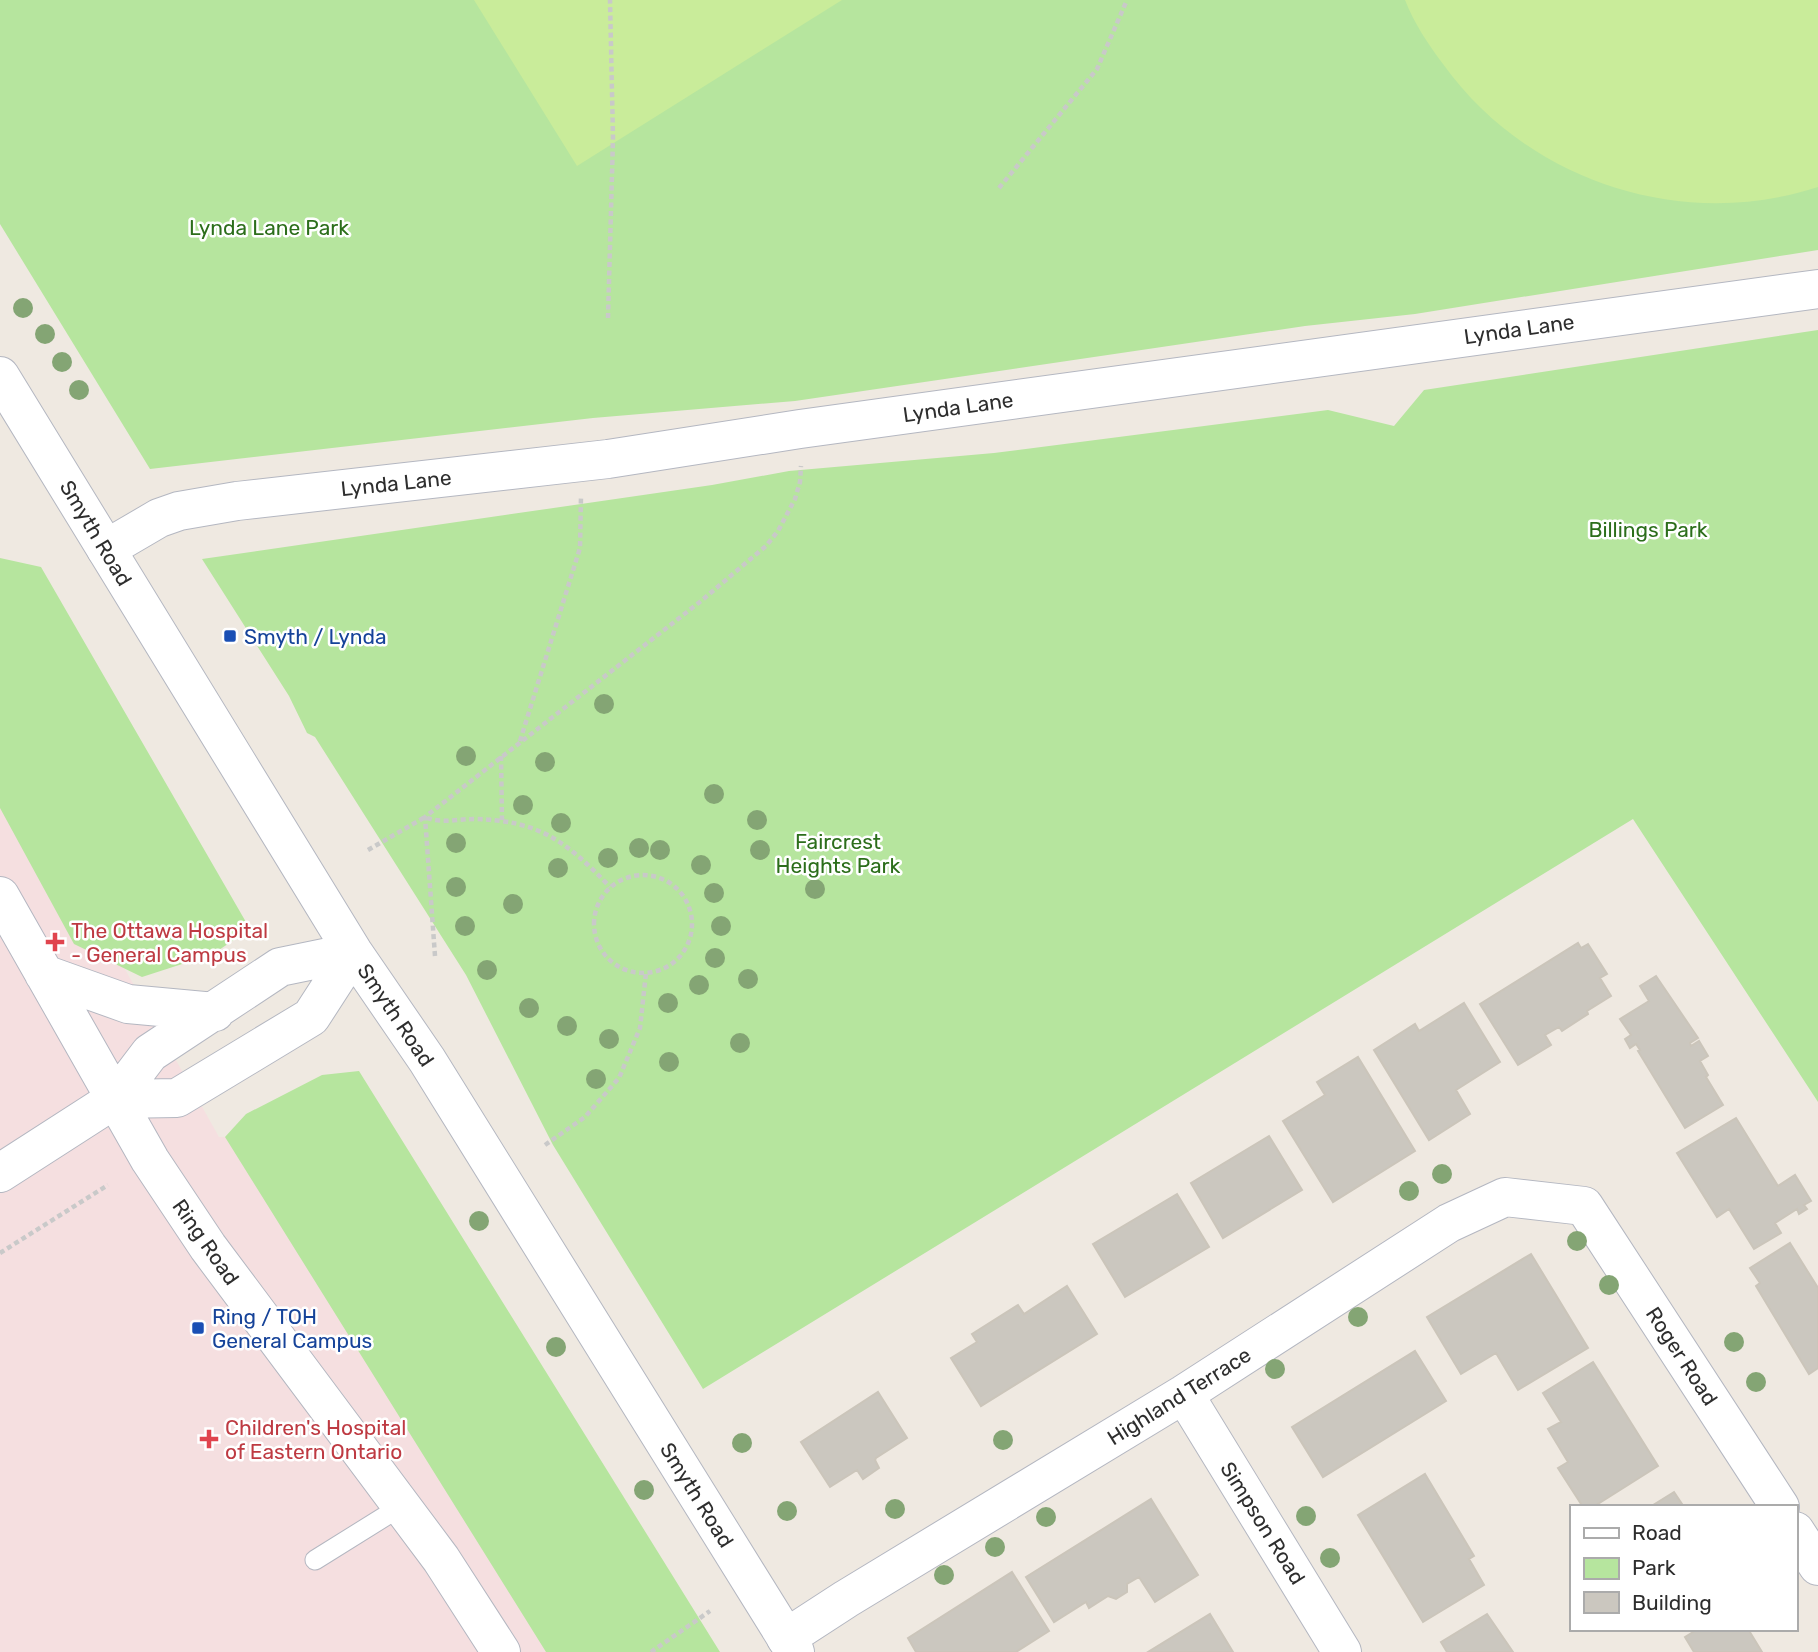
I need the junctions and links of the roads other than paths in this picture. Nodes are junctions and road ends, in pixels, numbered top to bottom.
1 (1818, 289) edge
2 (0, 376) edge
3 (106, 549) junction
4 (0, 896) edge
5 (353, 952) junction
6 (44, 974) junction
7 (215, 1012) junction
8 (115, 1099) junction
9 (0, 1173) edge
10 (1584, 1206) joint
11 (1184, 1394) junction
12 (1779, 1505) edge
13 (400, 1507) junction
14 (1797, 1534) edge
15 (315, 1560) dead end
16 (1818, 1566) edge
17 (791, 1645) edge
18 (501, 1652) edge
19 (1342, 1652) edge

1 - 3 street, Lynda Lane
2 - 3 street, Smyth Road
3 - 5 street, Smyth Road
4 - 6 street, Ring Road
5 - 7 street
5 - 8 street
5 - 17 street, Smyth Road
6 - 7 street
6 - 8 street, Ring Road
7 - 8 street
8 - 9 street
8 - 13 street, Ring Road
10 - 11 street, Highland Terrace
10 - 12 street, Roger Road
11 - 17 street, Highland Terrace
11 - 19 street, Simpson Road
13 - 15 lane
13 - 18 street, Ring Road
14 - 16 street

